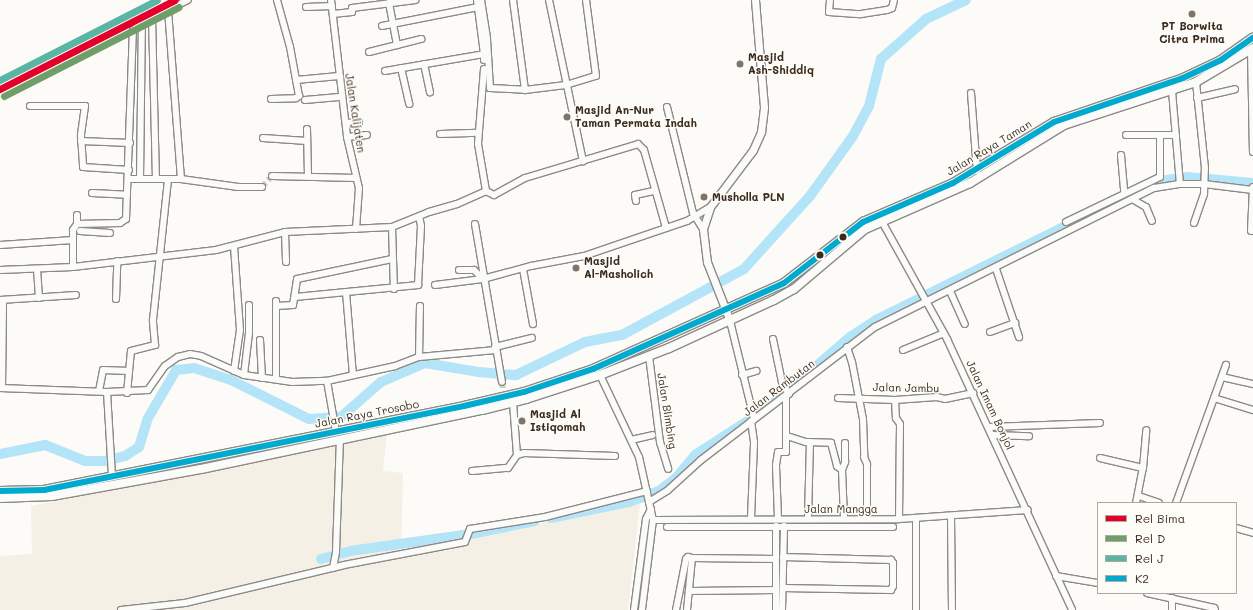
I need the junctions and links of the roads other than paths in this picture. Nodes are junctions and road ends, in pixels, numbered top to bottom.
1 (188, 0) edge
2 (278, 0) edge
3 (415, 0) edge
4 (476, 0) edge
5 (481, 0) edge
6 (513, 0) edge
7 (549, 0) edge
8 (586, 0) edge
9 (755, 0) edge
10 (830, 0) edge
11 (894, 0) edge
12 (331, 3) edge
13 (389, 4) junction
14 (306, 7) dead end
15 (478, 7) junction
16 (168, 10) junction
17 (333, 14) junction
18 (152, 17) junction
19 (142, 23) junction
20 (393, 24) junction
21 (382, 26) dead end
22 (1253, 38) edge
23 (421, 39) dead end
24 (397, 45) junction
25 (1252, 49) edge
26 (369, 52) dead end
27 (484, 54) junction
28 (424, 64) junction
29 (401, 68) junction
30 (385, 71) dead end
31 (339, 76) junction
32 (296, 80) junction
33 (1196, 82) junction
34 (566, 85) junction
35 (1235, 89) dead end
36 (525, 90) junction
37 (1172, 90) junction
38 (430, 92) dead end
39 (971, 93) dead end
40 (342, 97) junction
41 (1197, 98) junction
42 (271, 99) dead end
43 (305, 100) dead end
44 (409, 104) dead end
45 (30, 106) dead end
46 (667, 107) dead end
47 (359, 122) dead end
48 (346, 123) junction
49 (307, 129) dead end
50 (440, 134) dead end
51 (478, 134) junction
52 (367, 135) dead end
53 (1126, 135) dead end
54 (1176, 135) junction
55 (347, 137) junction
56 (1160, 137) junction
57 (263, 138) dead end
58 (81, 141) junction
59 (307, 141) junction
60 (130, 143) junction
61 (1253, 152) edge
62 (1121, 155) dead end
63 (583, 161) junction
64 (129, 170) junction
65 (977, 171) junction
66 (272, 176) dead end
67 (308, 176) junction
68 (356, 178) junction
69 (128, 179) junction
70 (140, 179) junction
71 (156, 179) junction
72 (181, 179) junction
73 (168, 180) junction
74 (1179, 180) junction
75 (1205, 180) junction
76 (1253, 186) edge
77 (262, 187) dead end
78 (1253, 190) edge
79 (486, 191) junction
80 (654, 192) junction
81 (92, 193) dead end
82 (1124, 194) junction
83 (126, 196) junction
84 (1132, 199) junction
85 (636, 202) dead end
86 (710, 207) junction
87 (1103, 208) junction
88 (77, 215) dead end
89 (421, 215) junction
90 (880, 217) junction
91 (695, 218) junction
92 (1152, 221) dead end
93 (85, 222) junction
94 (1066, 222) dead end
95 (77, 224) junction
96 (475, 224) dead end
97 (1194, 224) dead end
98 (392, 227) junction
99 (666, 228) junction
100 (356, 229) junction
101 (703, 229) junction
102 (80, 231) junction
103 (1252, 231) dead end
104 (285, 232) junction
105 (110, 233) dead end
106 (73, 238) junction
107 (0, 245) edge
108 (234, 246) junction
109 (159, 257) junction
110 (392, 259) junction
111 (117, 261) junction
112 (286, 262) dead end
113 (73, 267) junction
114 (996, 268) junction
115 (37, 269) junction
116 (523, 269) junction
117 (0, 270) edge
118 (459, 270) dead end
119 (483, 279) junction
120 (435, 285) dead end
121 (394, 289) junction
122 (950, 291) junction
123 (346, 292) junction
124 (76, 295) dead end
125 (295, 297) junction
126 (925, 297) junction
127 (39, 298) junction
128 (116, 299) dead end
129 (1, 300) edge
130 (249, 305) dead end
131 (420, 306) dead end
132 (726, 311) junction
133 (730, 321) junction
134 (1015, 323) junction
135 (533, 324) dead end
136 (965, 324) dead end
137 (990, 332) dead end
138 (944, 333) junction
139 (1019, 337) dead end
140 (532, 338) dead end
141 (773, 339) dead end
142 (260, 340) dead end
143 (846, 347) junction
144 (495, 348) junction
145 (903, 350) dead end
146 (649, 356) junction
147 (422, 357) junction
148 (1226, 365) dead end
149 (234, 370) junction
150 (756, 370) dead end
151 (129, 371) junction
152 (244, 375) junction
153 (353, 375) junction
154 (600, 375) junction
155 (742, 375) junction
156 (1222, 377) junction
157 (262, 378) junction
158 (276, 380) junction
159 (327, 381) junction
160 (502, 382) tunnel mouth
161 (1253, 384) edge
162 (1, 388) edge
163 (99, 391) junction
164 (107, 392) junction
165 (127, 392) junction
166 (787, 393) junction
167 (973, 393) junction
168 (838, 398) dead end
169 (858, 398) junction
170 (1214, 398) junction
171 (895, 400) junction
172 (513, 403) junction
173 (1253, 410) edge
174 (752, 418) junction
175 (1100, 423) dead end
176 (989, 427) junction
177 (335, 428) junction
178 (1146, 430) dead end
179 (652, 435) dead end
180 (993, 435) junction
181 (787, 436) junction
182 (1029, 436) dead end
183 (340, 440) junction
184 (631, 440) junction
185 (810, 442) junction
186 (845, 443) dead end
187 (517, 455) junction
188 (615, 456) dead end
189 (199, 458) junction
190 (1100, 458) dead end
191 (189, 460) junction
192 (1143, 468) junction
193 (201, 469) junction
194 (668, 469) dead end
195 (842, 470) junction
196 (192, 471) junction
197 (472, 471) dead end
198 (112, 472) junction
199 (0, 491) edge
200 (648, 496) junction
201 (1139, 496) junction
202 (0, 498) edge
203 (1136, 502) edge
204 (1156, 502) edge
205 (1176, 502) edge
206 (651, 509) junction
207 (1028, 510) junction
208 (951, 516) junction
209 (751, 518) junction
210 (778, 518) junction
211 (808, 518) junction
212 (844, 518) junction
213 (916, 518) junction
214 (868, 519) junction
215 (899, 519) junction
216 (653, 520) junction
217 (776, 526) junction
218 (784, 526) junction
219 (667, 527) dead end
220 (893, 527) dead end
221 (1237, 528) edge
222 (1253, 533) edge
223 (784, 557) junction
224 (692, 558) junction
225 (776, 559) junction
226 (333, 568) junction
227 (1056, 576) junction
228 (1097, 583) edge
229 (783, 588) junction
230 (776, 590) junction
231 (690, 591) junction
232 (1152, 594) edge
233 (1172, 598) junction
234 (121, 610) edge
235 (634, 610) edge
236 (642, 610) edge
237 (676, 610) edge
238 (687, 610) edge
239 (776, 610) edge
240 (782, 610) edge
241 (916, 610) edge
242 (952, 610) edge
243 (1072, 610) edge
244 (1172, 610) edge
245 (1215, 610) edge

1 - 16 street
2 - 32 street
3 - 13 street
4 - 15 street
5 - 36 street
6 - 36 street
7 - 34 street
8 - 34 street
9 - 86 main road
10 - 11 street
12 - 14 street
12 - 17 street, Jalan Kalijaten
13 - 17 street
13 - 20 street
15 - 20 street
15 - 27 street
16 - 18 street
16 - 72 street
17 - 31 street, Jalan Kalijaten
18 - 19 street
18 - 71 street
19 - 60 street
19 - 70 street
20 - 21 street
20 - 24 street
22 - 65 highway, Jalan Raya Taman
23 - 24 street
24 - 26 street
25 - 33 highway, Jalan Raya Taman
25 - 61 street
27 - 28 street
27 - 51 street
28 - 29 street
28 - 38 street
29 - 30 street
29 - 44 street
31 - 32 street
31 - 40 street, Jalan Kalijaten
32 - 42 street
33 - 37 highway, Jalan Raya Taman
33 - 41 street
34 - 36 street
34 - 63 street
35 - 41 street
37 - 54 street
37 - 90 highway, Jalan Raya Taman
39 - 65 street
40 - 43 street
40 - 48 street, Jalan Kalijaten
41 - 75 street
45 - 58 street
46 - 91 street
47 - 48 street
48 - 55 street, Jalan Kalijaten
49 - 59 street
50 - 51 street
51 - 79 street
52 - 55 street
53 - 56 street
54 - 56 street
54 - 74 street
55 - 68 street, Jalan Kalijaten
56 - 82 street
57 - 59 street
58 - 60 street
58 - 64 street
59 - 67 street
60 - 64 street
62 - 82 street
63 - 79 street
63 - 80 street
64 - 69 street
65 - 90 highway, Jalan Raya Taman
66 - 67 street
67 - 68 street
68 - 100 street, Jalan Kalijaten
69 - 70 street
69 - 83 street
70 - 71 street
71 - 73 street
72 - 73 street
72 - 77 street
73 - 109 street
74 - 75 street
74 - 84 street
75 - 78 street
75 - 97 street
76 - 78 street
78 - 103 street
79 - 89 street
80 - 85 street
80 - 99 street
81 - 83 street
82 - 87 street
83 - 93 street
84 - 87 street
84 - 92 street
86 - 91 street
86 - 101 main road
87 - 94 street
87 - 114 street, Jalan Rambutan
88 - 95 street
89 - 98 street
89 - 121 street
90 - 126 street, Jalan Imam Bonjol
90 - 132 highway, Jalan Raya Taman
90 - 133 highway, Jalan Raya Taman
91 - 99 street
91 - 101 street
93 - 95 street
93 - 102 street
95 - 106 street
96 - 119 street
98 - 100 street
98 - 110 street
99 - 116 street
100 - 104 street
101 - 132 main road
102 - 105 street
102 - 106 street
104 - 108 street
104 - 112 street
106 - 107 street
106 - 113 street
108 - 109 street
108 - 149 street
109 - 111 street
109 - 151 street
110 - 121 street
110 - 125 street
111 - 113 street
111 - 128 street
113 - 115 street
114 - 122 street, Jalan Rambutan
114 - 134 street
115 - 117 street
115 - 127 street
116 - 119 street
116 - 135 street
118 - 119 street
119 - 120 street
119 - 144 street
121 - 123 street
122 - 126 street, Jalan Rambutan
122 - 136 street
123 - 125 street
123 - 153 street
124 - 127 street
125 - 158 street
126 - 138 street, Jalan Imam Bonjol
126 - 143 street, Jalan Rambutan
127 - 129 street
129 - 162 street
130 - 152 street
131 - 147 street
132 - 133 main road
132 - 177 highway, Jalan Raya Trosobo
133 - 146 highway, Jalan Raya Trosobo
133 - 155 street
134 - 137 street
134 - 139 street
138 - 145 street
138 - 167 street, Jalan Imam Bonjol
140 - 144 street
141 - 166 street
142 - 157 street
143 - 166 street, Jalan Rambutan
143 - 169 street
144 - 147 street
144 - 160 street
146 - 154 highway, Jalan Raya Trosobo
146 - 194 street, Jalan Blimbing
147 - 153 street
148 - 156 street
149 - 152 street
149 - 165 street
150 - 155 street
151 - 163 street
151 - 165 street
152 - 157 street
153 - 159 street
154 - 172 highway, Jalan Raya Trosobo
154 - 184 street
155 - 174 street
156 - 161 street
156 - 170 street
157 - 158 street
158 - 159 street
159 - 177 street
162 - 163 street
163 - 164 street
164 - 165 street
164 - 198 street
166 - 174 street, Jalan Rambutan
166 - 181 street
167 - 171 street, Jalan Jambu
167 - 176 street, Jalan Imam Bonjol
168 - 169 street, Jalan Jambu
169 - 171 street, Jalan Jambu
169 - 214 street
170 - 173 street
170 - 205 street
171 - 215 street
172 - 183 highway, Jalan Raya Trosobo
172 - 187 street
174 - 200 street, Jalan Rambutan
174 - 209 street
175 - 176 street
176 - 180 street, Jalan Imam Bonjol
177 - 189 highway, Jalan Raya Trosobo
178 - 192 street
179 - 184 street
180 - 182 street
180 - 207 street, Jalan Imam Bonjol
181 - 185 street
181 - 210 street
183 - 193 highway, Jalan Raya Trosobo
183 - 226 street
184 - 200 street
185 - 195 street
185 - 211 street
186 - 195 street
187 - 188 street
187 - 197 street
189 - 191 highway, Jalan Raya Trosobo
189 - 193 highway
190 - 192 street
191 - 196 highway
191 - 198 highway, Jalan Raya Trosobo
192 - 201 street
193 - 196 highway, Jalan Raya Trosobo
195 - 212 street
196 - 202 highway, Jalan Raya Trosobo
198 - 199 highway, Jalan Raya Trosobo
200 - 206 street
200 - 226 street, Jalan Rambutan
201 - 203 street
201 - 204 street
206 - 216 street
206 - 235 street
207 - 208 street, Jalan Mangga
207 - 227 street, Jalan Imam Bonjol
208 - 213 street, Jalan Mangga
208 - 242 street
209 - 210 street, Jalan Mangga
209 - 216 street, Jalan Mangga
210 - 211 street, Jalan Mangga
211 - 212 street, Jalan Mangga
212 - 214 street, Jalan Mangga
213 - 215 street, Jalan Mangga
213 - 241 street
214 - 215 street, Jalan Mangga
216 - 236 street
217 - 218 street
217 - 219 street
217 - 225 street
218 - 220 street
218 - 223 street
221 - 222 street
223 - 229 street
223 - 229 street
224 - 225 street
224 - 231 street
224 - 237 street
225 - 230 street
226 - 234 street
227 - 228 street
227 - 243 street, Jalan Imam Bonjol
229 - 240 street
230 - 231 street
230 - 239 street
231 - 238 street
232 - 233 street
233 - 244 street
233 - 245 street

